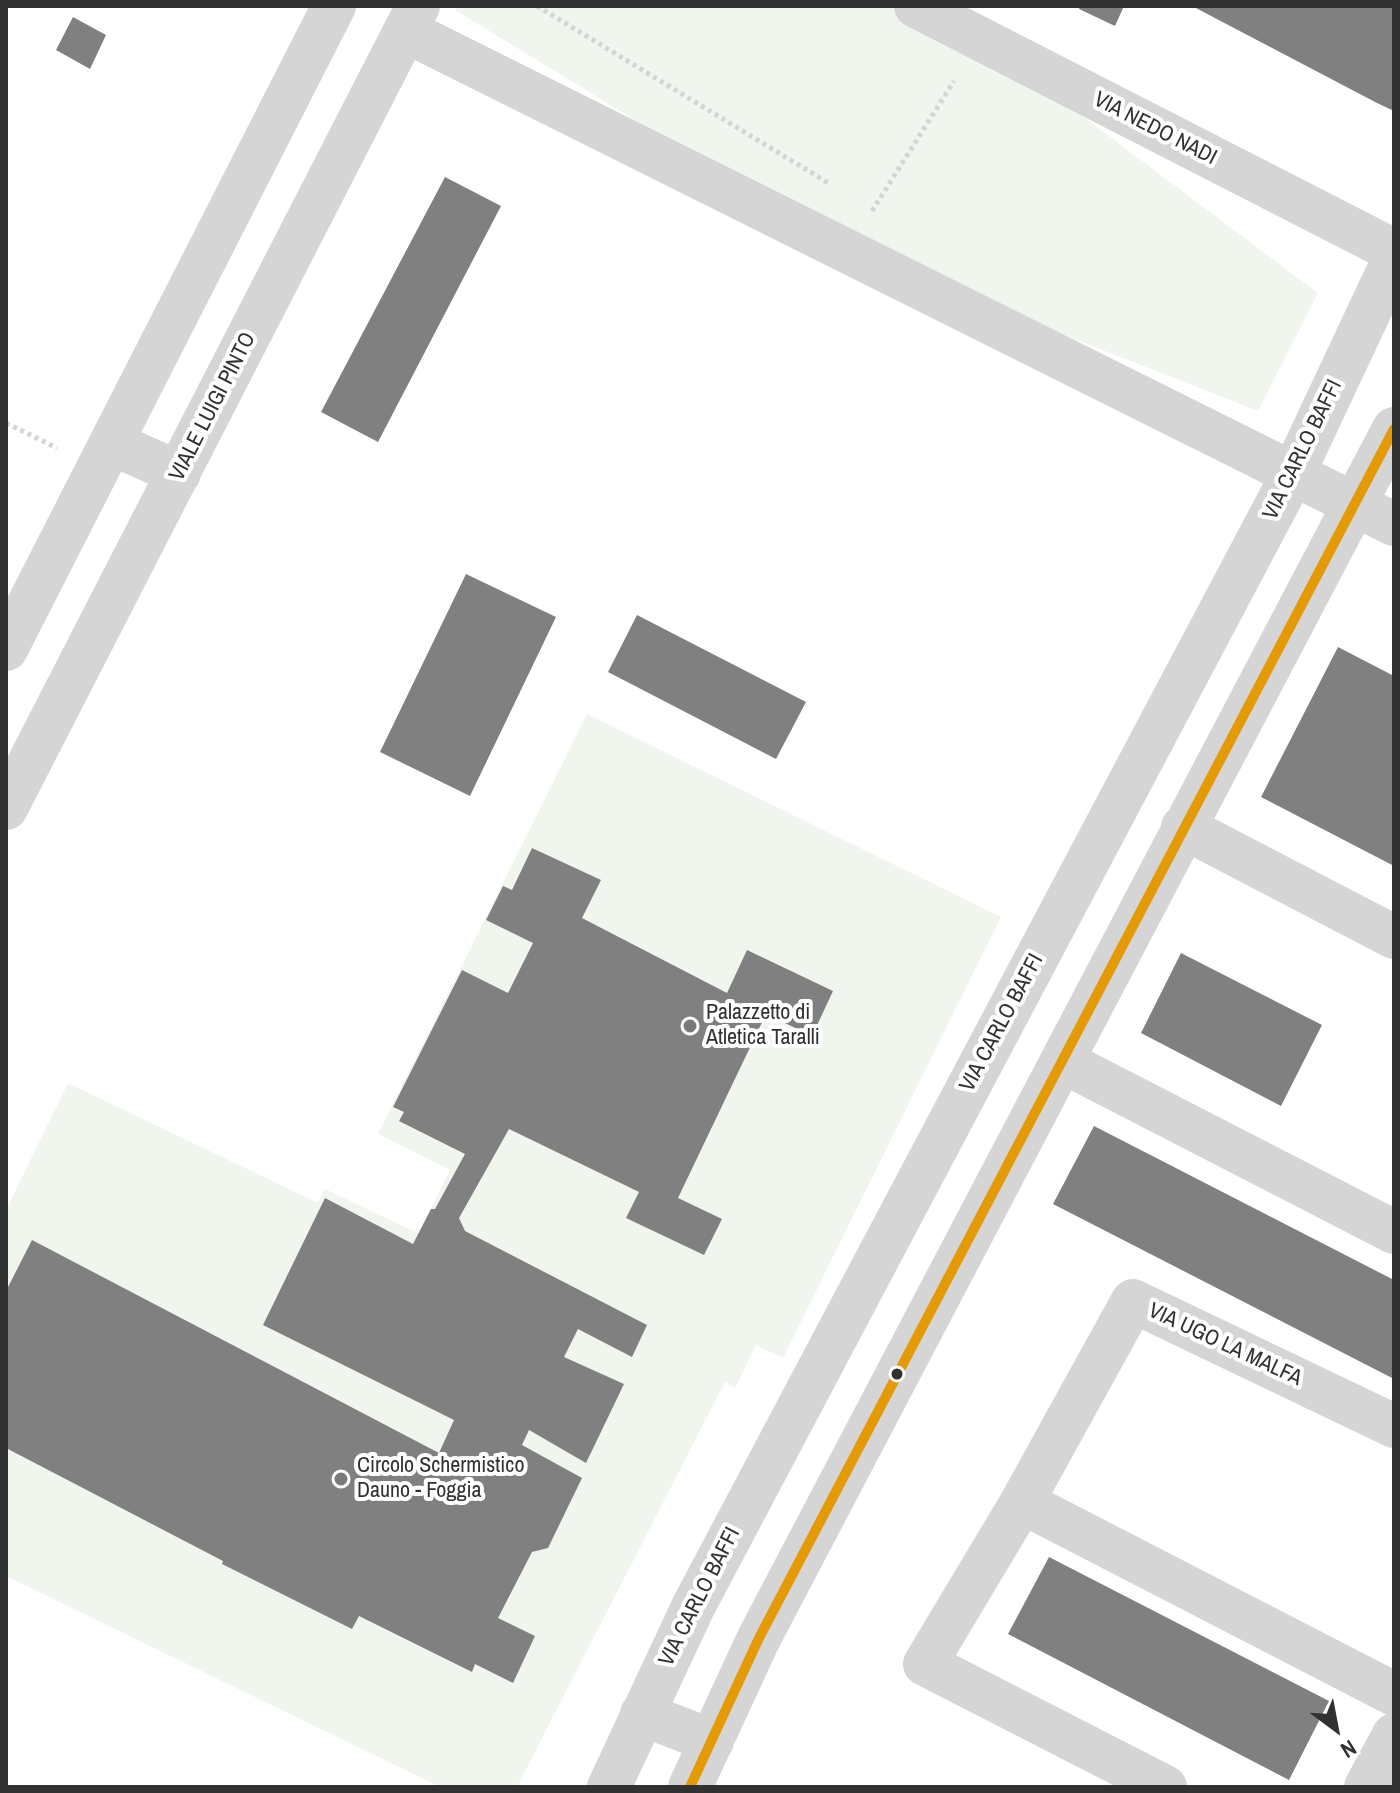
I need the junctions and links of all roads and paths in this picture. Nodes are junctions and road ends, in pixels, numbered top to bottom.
1 (334, 6) edge
2 (537, 6) edge
3 (916, 6) edge
4 (412, 18) edge
5 (980, 39) junction
6 (832, 185) dead end
7 (872, 210) junction
8 (887, 217) dead end
9 (847, 250) junction
10 (1394, 251) edge
11 (1394, 259) edge
12 (6, 423) edge
13 (1394, 429) edge
14 (111, 443) junction
15 (65, 452) dead end
16 (1294, 472) junction
17 (179, 473) junction
18 (1354, 502) junction
19 (1394, 524) edge
20 (6, 649) edge
21 (6, 808) edge
22 (1183, 827) junction
23 (1394, 937) edge
24 (1062, 1061) junction
25 (1394, 1232) edge
26 (1394, 1426) edge
27 (1022, 1502) junction
28 (1394, 1694) edge
29 (642, 1714) junction
30 (1394, 1735) edge
31 (712, 1741) junction
32 (609, 1787) edge
33 (690, 1787) edge
34 (1165, 1787) edge
35 (1366, 1787) edge

1 - 14 street
2 - 6 path
3 - 5 street, VIA NEDO NADI
4 - 9 street
4 - 17 street, VIALE LUIGI PINTO
5 - 7 path
5 - 10 street, VIA NEDO NADI
7 - 8 path
7 - 9 path
9 - 16 street
11 - 16 street, VIA CARLO BAFFI
12 - 15 path
13 - 18 street
14 - 17 street
14 - 20 street
16 - 18 street
16 - 29 street, VIA CARLO BAFFI
17 - 21 street, VIALE LUIGI PINTO
18 - 19 street
18 - 22 street
22 - 23 street
22 - 24 street
24 - 25 street
24 - 31 street
26 - 27 street, VIA UGO LA MALFA
27 - 28 street
27 - 34 street, VIA UGO LA MALFA
29 - 31 street
29 - 32 street, VIA CARLO BAFFI
30 - 35 street
31 - 33 street

